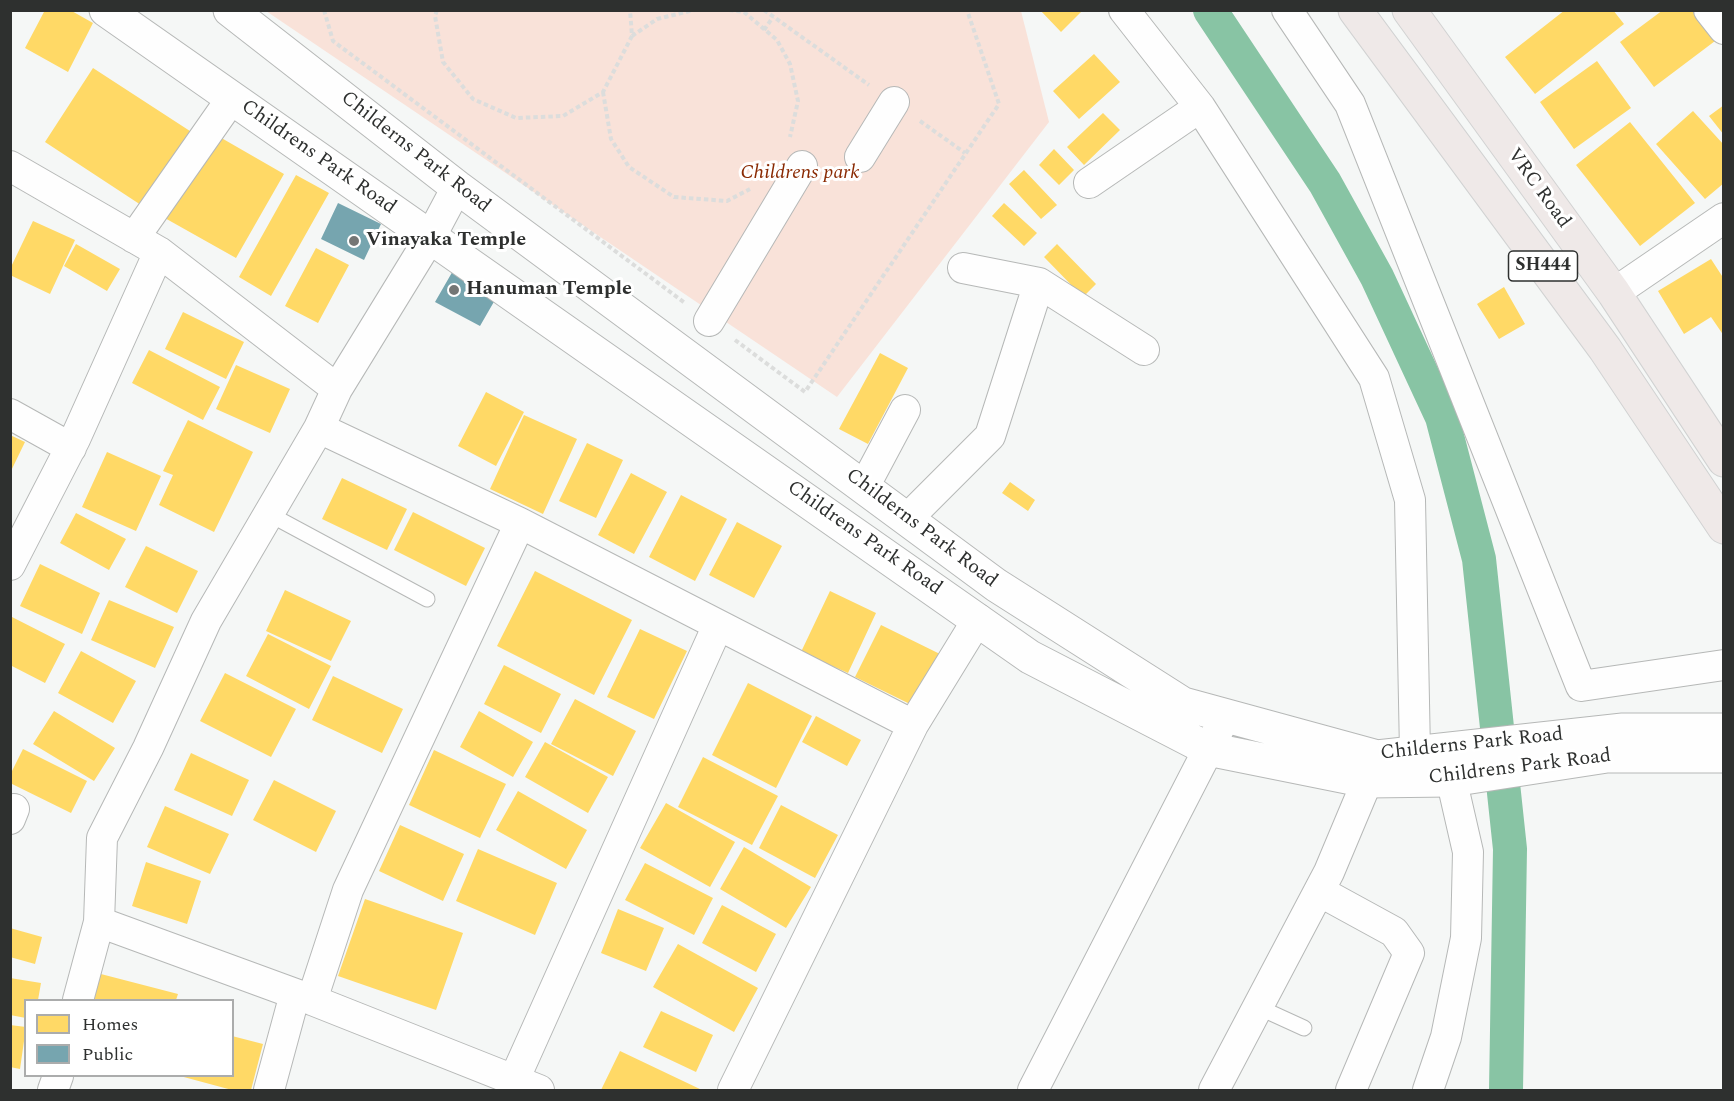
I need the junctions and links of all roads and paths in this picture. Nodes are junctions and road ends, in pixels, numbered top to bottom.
1 (106, 10) edge
2 (324, 10) edge
3 (437, 10) edge
4 (630, 10) edge
5 (694, 10) edge
6 (729, 10) edge
7 (764, 10) edge
8 (967, 10) edge
9 (1124, 10) edge
10 (1287, 10) edge
11 (1355, 10) edge
12 (1409, 10) edge
13 (1709, 10) edge
14 (248, 16) edge
15 (773, 17) junction
16 (1724, 29) edge
17 (764, 30) junction
18 (632, 36) junction
19 (603, 92) junction
20 (232, 98) junction
21 (894, 102) junction
22 (1200, 108) junction
23 (796, 153) joint
24 (965, 153) junction
25 (860, 156) dead end
26 (10, 166) edge
27 (1089, 183) dead end
28 (755, 186) dead end
29 (457, 187) junction
30 (1724, 218) edge
31 (431, 236) junction
32 (147, 245) junction
33 (963, 268) dead end
34 (1039, 283) junction
35 (1614, 293) junction
36 (709, 321) junction
37 (1144, 350) dead end
38 (337, 389) junction
39 (905, 410) dead end
40 (10, 414) edge
41 (319, 428) junction
42 (71, 448) junction
43 (1724, 460) edge
44 (864, 487) junction
45 (269, 514) junction
46 (907, 519) junction
47 (520, 524) junction
48 (1724, 527) edge
49 (10, 565) edge
50 (427, 599) dead end
51 (978, 619) junction
52 (718, 625) junction
53 (1724, 665) edge
54 (1226, 715) junction
55 (913, 725) junction
56 (1724, 730) edge
57 (1575, 748) junction
58 (1208, 749) junction
59 (1724, 756) edge
60 (1447, 761) junction
61 (1372, 769) junction
62 (1319, 891) junction
63 (99, 922) junction
64 (303, 997) junction
65 (78, 999) edge
66 (1258, 1006) junction
67 (1304, 1028) dead end
68 (527, 1085) edge
69 (269, 1090) edge
70 (734, 1090) edge
71 (1033, 1090) edge
72 (1214, 1090) edge
73 (1352, 1090) edge
74 (1428, 1090) edge

1 - 20 street, Childrens Park Road
2 - 36 path
3 - 19 path
4 - 18 path
5 - 18 path
6 - 17 path
7 - 15 path
8 - 24 path
9 - 22 street
10 - 53 street
11 - 48 main road, SH444
12 - 35 main road, VRC Road / SH444
13 - 16 street
14 - 29 street, Childerns Park Road
15 - 17 path
15 - 21 path
17 - 23 path
18 - 19 path
19 - 28 path
20 - 31 street, Childrens Park Road
20 - 32 street
21 - 24 path
21 - 25 street
22 - 27 street
22 - 60 street
23 - 36 street
24 - 36 path
26 - 32 street
29 - 31 street
29 - 44 street, Childerns Park Road
30 - 35 street
31 - 38 street
31 - 51 street, Childrens Park Road
32 - 38 street
32 - 42 street
33 - 34 street
34 - 37 street
34 - 46 street
35 - 43 main road, VRC Road / SH444
38 - 41 street
39 - 44 street
40 - 42 street
41 - 45 street
41 - 47 street
42 - 49 street
44 - 46 street, Childerns Park Road
45 - 50 lane
45 - 63 street
46 - 54 street, Childerns Park Road
47 - 52 street
47 - 64 street
51 - 55 street
51 - 58 street, Childrens Park Road
52 - 55 street
52 - 68 street
54 - 58 street
54 - 61 street, Childerns Park Road
55 - 70 street
56 - 57 street, Childerns Park Road
57 - 59 street, Childrens Park Road
57 - 60 street, Childerns Park Road
58 - 61 street, Childrens Park Road
58 - 71 street
60 - 61 street, Childerns Park Road
60 - 61 street, Childrens Park Road
60 - 74 street
61 - 62 street
62 - 66 street
62 - 73 street
63 - 64 street
63 - 65 street
64 - 68 street
64 - 69 street
66 - 67 lane
66 - 72 street

